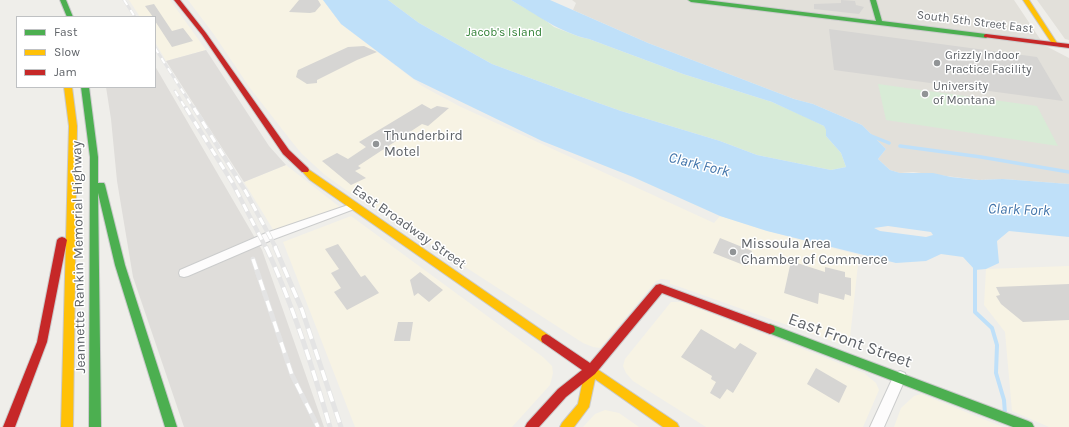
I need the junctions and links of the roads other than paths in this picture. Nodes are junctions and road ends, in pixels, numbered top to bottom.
1 (63, 0) edge
2 (177, 0) edge
3 (691, 0) edge
4 (873, 0) edge
5 (1026, 0) edge
6 (70, 16) edge
7 (879, 22) junction
8 (1056, 44) junction
9 (1069, 46) edge
10 (1069, 51) edge
11 (68, 88) edge
12 (85, 88) edge
13 (94, 156) junction
14 (71, 192) junction
15 (354, 206) junction
16 (184, 273) dead end
17 (591, 370) junction
18 (900, 377) junction
19 (1027, 426) edge
20 (9, 427) edge
21 (67, 427) edge
22 (95, 427) edge
23 (171, 427) edge
24 (531, 427) edge
25 (566, 427) edge
26 (673, 427) edge
27 (877, 427) edge

1 - 6 main road
2 - 15 main road, East Broadway Street
3 - 7 main road, South 5th Street East
4 - 7 main road
5 - 8 main road
7 - 8 main road, South 5th Street East
8 - 9 main road, South 5th Street East
8 - 10 main road
11 - 14 main road, Jeannette Rankin Memorial Highway
12 - 13 main road, Jeannette Rankin Memorial Highway
13 - 22 main road, Jeannette Rankin Memorial Highway
13 - 23 main road
14 - 20 main road
14 - 21 main road, Jeannette Rankin Memorial Highway
15 - 16 street
15 - 17 main road, East Broadway Street
17 - 18 main road, East Front Street
17 - 24 main road
17 - 25 main road
17 - 26 main road, East Broadway Street
18 - 19 main road, East Front Street
18 - 27 street

